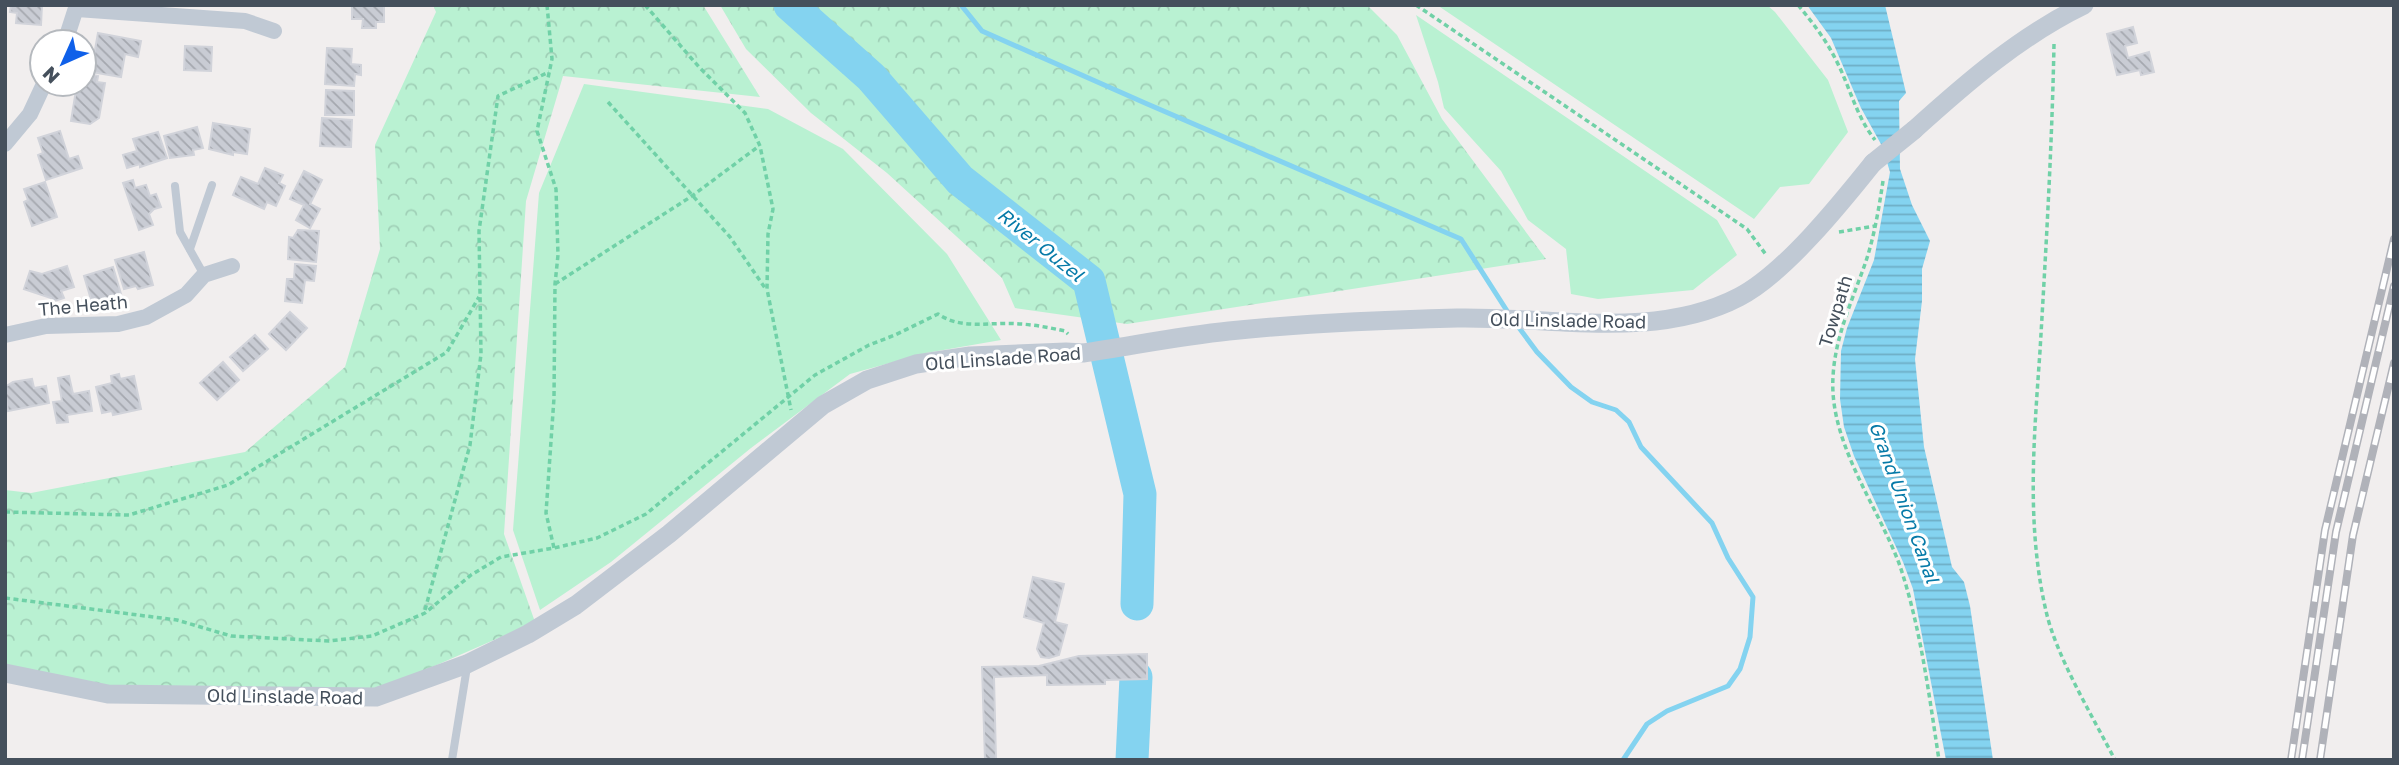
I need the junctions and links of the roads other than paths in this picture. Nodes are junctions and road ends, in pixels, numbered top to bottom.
1 (2084, 5) edge
2 (77, 7) edge
3 (70, 28) edge
4 (274, 31) dead end
5 (37, 98) edge
6 (5, 144) edge
7 (212, 185) dead end
8 (175, 186) dead end
9 (190, 249) junction
10 (232, 266) dead end
11 (204, 275) junction
12 (5, 334) edge
13 (467, 664) junction
14 (5, 673) edge
15 (452, 760) edge

1 - 13 street, Old Linslade Road, bridge
2 - 3 street
2 - 4 street
5 - 6 street
7 - 9 lane
8 - 9 lane
9 - 11 lane
10 - 11 street, The Heath
11 - 12 street, The Heath
13 - 14 street, Old Linslade Road
13 - 15 lane

